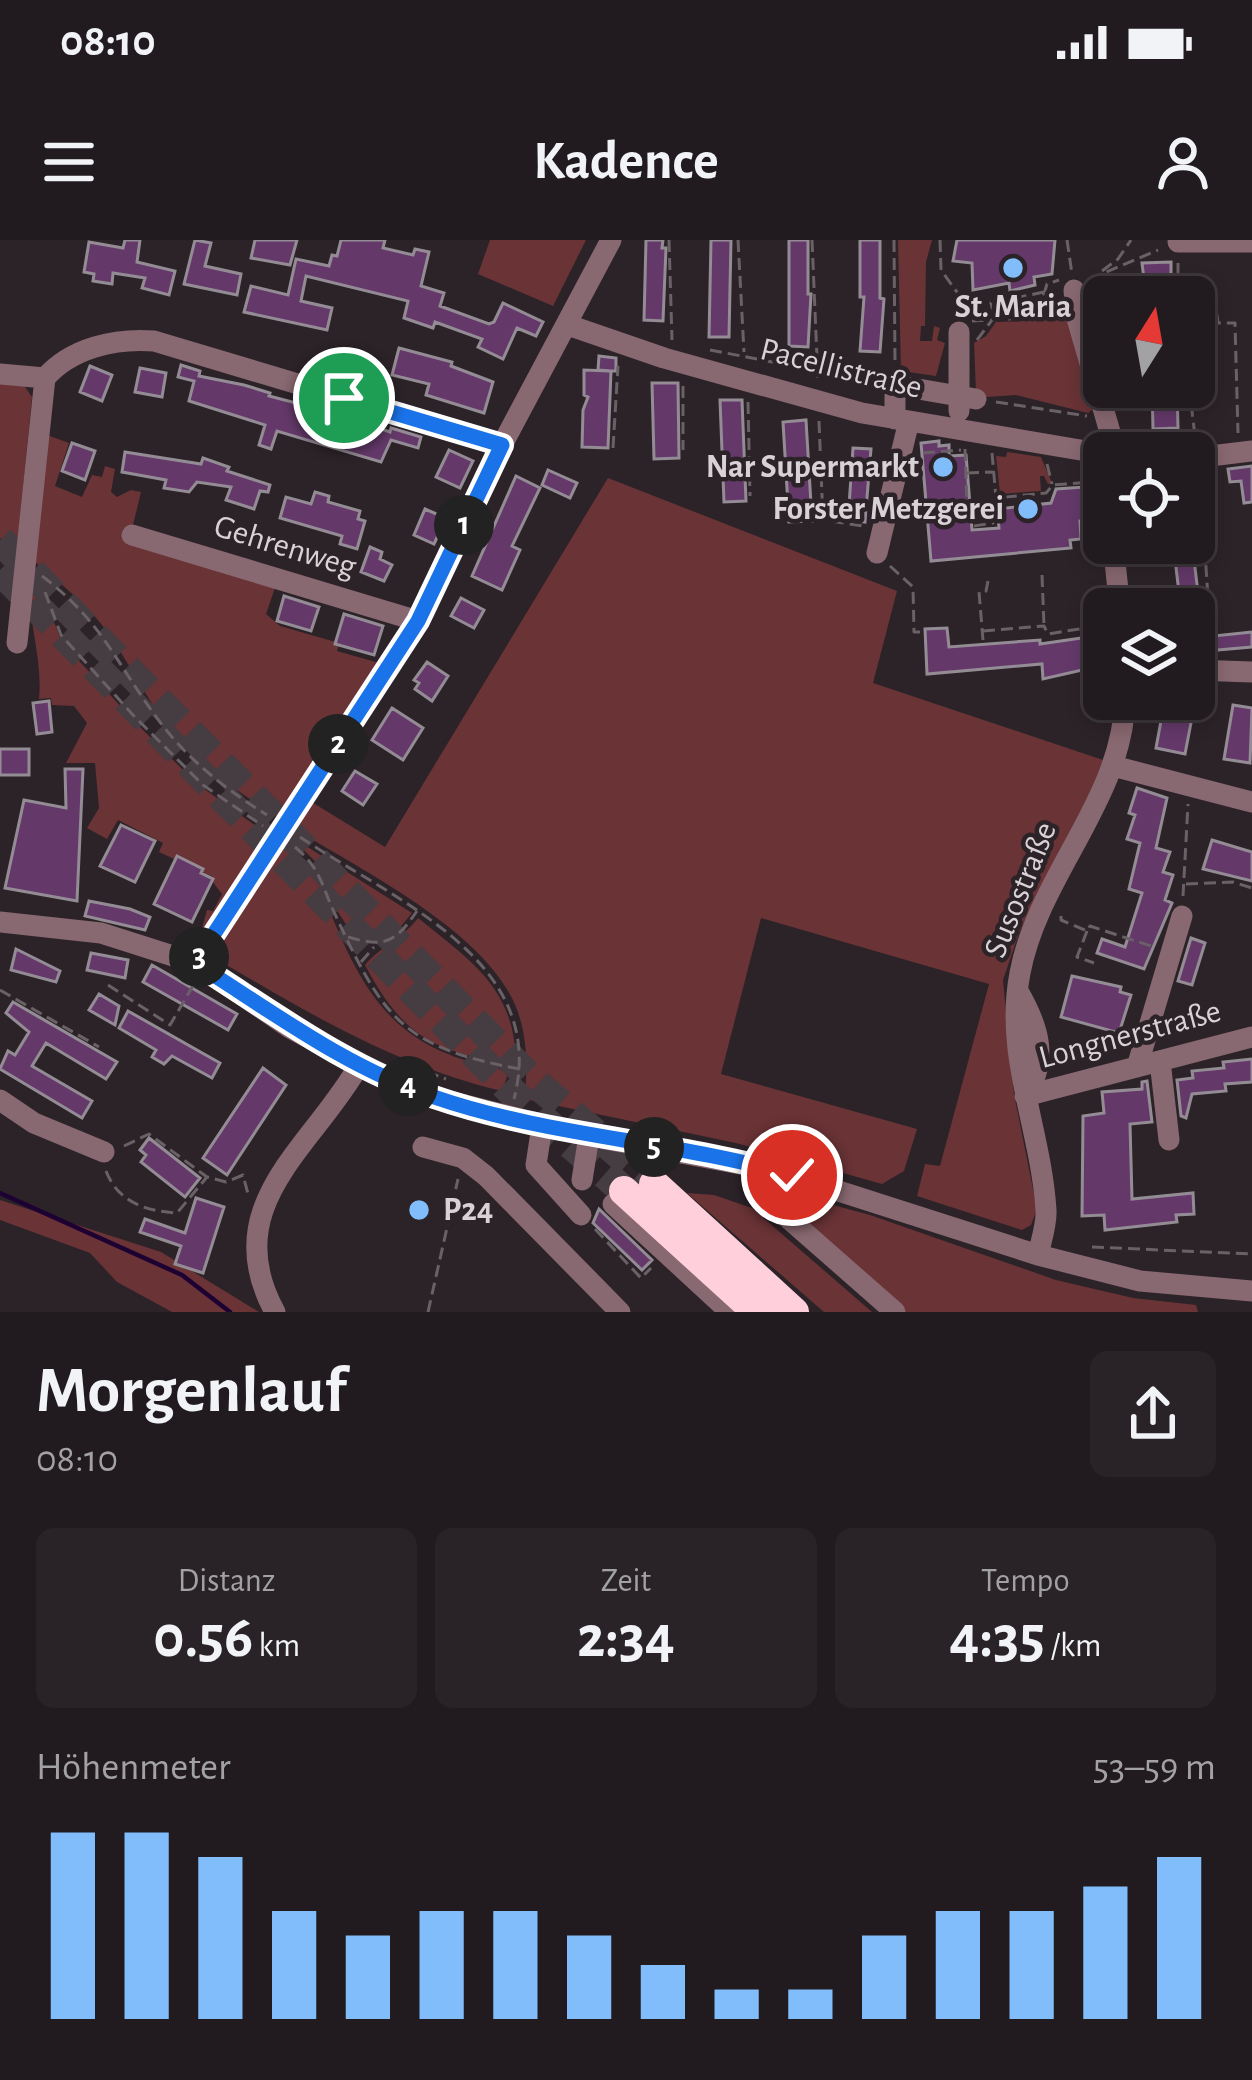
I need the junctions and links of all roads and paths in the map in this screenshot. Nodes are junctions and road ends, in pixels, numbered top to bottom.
1 (610, 240) edge
2 (669, 240) edge
3 (738, 240) edge
4 (812, 240) edge
5 (894, 240) edge
6 (940, 240) edge
7 (1067, 240) edge
8 (1131, 240) edge
9 (1178, 242) edge
10 (1252, 242) edge
11 (1101, 273) junction
12 (1178, 276) edge
13 (1064, 285) junction
14 (1044, 292) junction
15 (1030, 303) junction
16 (1011, 310) junction
17 (1076, 315) junction
18 (1215, 315) edge
19 (1045, 317) junction
20 (994, 320) junction
21 (982, 321) junction
22 (568, 325) junction
23 (969, 335) joint
24 (656, 340) dead end
25 (708, 349) dead end
26 (619, 352) dead end
27 (744, 356) junction
28 (818, 370) junction
29 (683, 371) dead end
30 (0, 374) edge
31 (45, 378) junction
32 (895, 385) junction
33 (748, 389) dead end
34 (967, 398) junction
35 (819, 412) dead end
36 (1106, 419) junction
37 (902, 420) junction
38 (1110, 432) edge
39 (962, 440) junction
40 (1245, 443) edge
41 (502, 445) junction
42 (991, 446) dead end
43 (613, 448) dead end
44 (683, 450) dead end
45 (1083, 451) edge
46 (1215, 452) edge
47 (919, 453) dead end
48 (1043, 453) dead end
49 (993, 472) junction
50 (965, 473) junction
51 (1083, 483) edge
52 (1053, 485) junction
53 (750, 496) dead end
54 (996, 497) junction
55 (992, 503) junction
56 (974, 526) dead end
57 (883, 529) junction
58 (132, 535) dead end
59 (877, 553) joint
60 (35, 570) dead end
61 (1042, 575) dead end
62 (988, 581) dead end
63 (34, 583) dead end
64 (418, 621) junction
65 (1044, 626) junction
66 (1083, 628) edge
67 (982, 631) junction
68 (920, 632) dead end
69 (983, 640) dead end
70 (17, 643) dead end
71 (1215, 671) edge
72 (1252, 672) edge
73 (1124, 720) edge
74 (1113, 766) junction
75 (1189, 787) junction
76 (1252, 802) edge
77 (275, 820) dead end
78 (270, 830) dead end
79 (290, 830) dead end
80 (284, 839) dead end
81 (1184, 884) junction
82 (1252, 888) edge
83 (417, 911) junction
84 (1061, 916) dead end
85 (1182, 916) joint
86 (2, 929) edge
87 (1087, 931) junction
88 (346, 937) junction
89 (376, 945) junction
90 (1171, 953) junction
91 (1094, 963) dead end
92 (359, 964) junction
93 (197, 970) junction
94 (108, 985) dead end
95 (0, 991) edge
96 (1252, 1037) edge
97 (99, 1047) dead end
98 (1160, 1061) junction
99 (359, 1065) junction
100 (1137, 1067) junction
101 (522, 1069) junction
102 (1025, 1096) junction
103 (0, 1100) edge
104 (514, 1100) dead end
105 (542, 1126) junction
106 (589, 1136) junction
107 (1168, 1140) dead end
108 (423, 1147) dead end
109 (104, 1152) junction
110 (463, 1158) junction
111 (792, 1175) junction
112 (207, 1177) junction
113 (582, 1180) dead end
114 (631, 1193) junction
115 (266, 1200) junction
116 (581, 1215) joint
117 (1086, 1247) dead end
118 (1252, 1254) edge
119 (1038, 1255) junction
120 (658, 1261) dead end
121 (1252, 1291) edge
122 (275, 1312) edge
123 (428, 1312) edge
124 (620, 1312) edge
125 (730, 1312) edge
126 (757, 1312) edge
127 (794, 1312) edge
128 (895, 1312) edge

1 - 22 street
2 - 24 path
3 - 27 path
4 - 28 path
5 - 32 path
6 - 21 path
7 - 13 path
8 - 11 path
9 - 10 street
9 - 11 path
9 - 12 path
11 - 13 path
13 - 14 path
13 - 17 street
14 - 15 path
14 - 15 path
15 - 16 path
16 - 19 path
16 - 20 path
17 - 19 path
17 - 36 street
18 - 40 path
19 - 20 path
20 - 21 path
21 - 23 path
22 - 37 street, Pacellistraße
22 - 41 street
23 - 34 street
25 - 27 path
26 - 43 path
27 - 28 path
28 - 32 path
29 - 44 path
30 - 31 street
31 - 41 street
31 - 70 street
32 - 34 street
32 - 37 street
33 - 53 path
34 - 36 path
34 - 39 street
35 - 57 path
36 - 38 street
37 - 39 street, Pacellistraße
37 - 57 street
39 - 45 street, Pacellistraße
39 - 47 path
39 - 50 path
40 - 46 street
41 - 64 street
42 - 49 path
48 - 52 path
49 - 50 path
49 - 54 path
50 - 55 path
51 - 52 path
52 - 54 path
54 - 55 path
55 - 56 path
57 - 59 street
58 - 64 street, Gehrenweg
59 - 68 path
60 - 77 path
61 - 65 path
62 - 67 path
63 - 78 path
64 - 93 street
65 - 66 path
65 - 67 path
67 - 69 path
71 - 72 street
73 - 74 street, Susostraße
74 - 75 street
74 - 102 street, Susostraße
75 - 76 street
75 - 81 path
79 - 83 path
80 - 88 path
81 - 82 path
81 - 85 path
83 - 89 path
83 - 101 path
84 - 87 path
85 - 90 street
86 - 93 street
87 - 90 path
87 - 91 path
88 - 89 path
88 - 92 path
89 - 92 path
90 - 100 street
92 - 101 path
93 - 94 path
93 - 99 street
95 - 97 path
96 - 98 street, Longnerstraße
98 - 100 street, Longnerstraße
98 - 107 street
99 - 105 street
99 - 115 street
100 - 102 street, Longnerstraße
101 - 104 path
102 - 119 street, Susostraße
103 - 109 street
105 - 106 street
105 - 116 street
106 - 111 street
106 - 113 street
108 - 110 street
109 - 112 path
109 - 112 path
110 - 123 path
110 - 124 street
111 - 119 street
111 - 128 street
112 - 115 path
114 - 125 street
114 - 126 highway
114 - 127 highway
115 - 122 street
116 - 120 path
117 - 118 path
119 - 121 street

